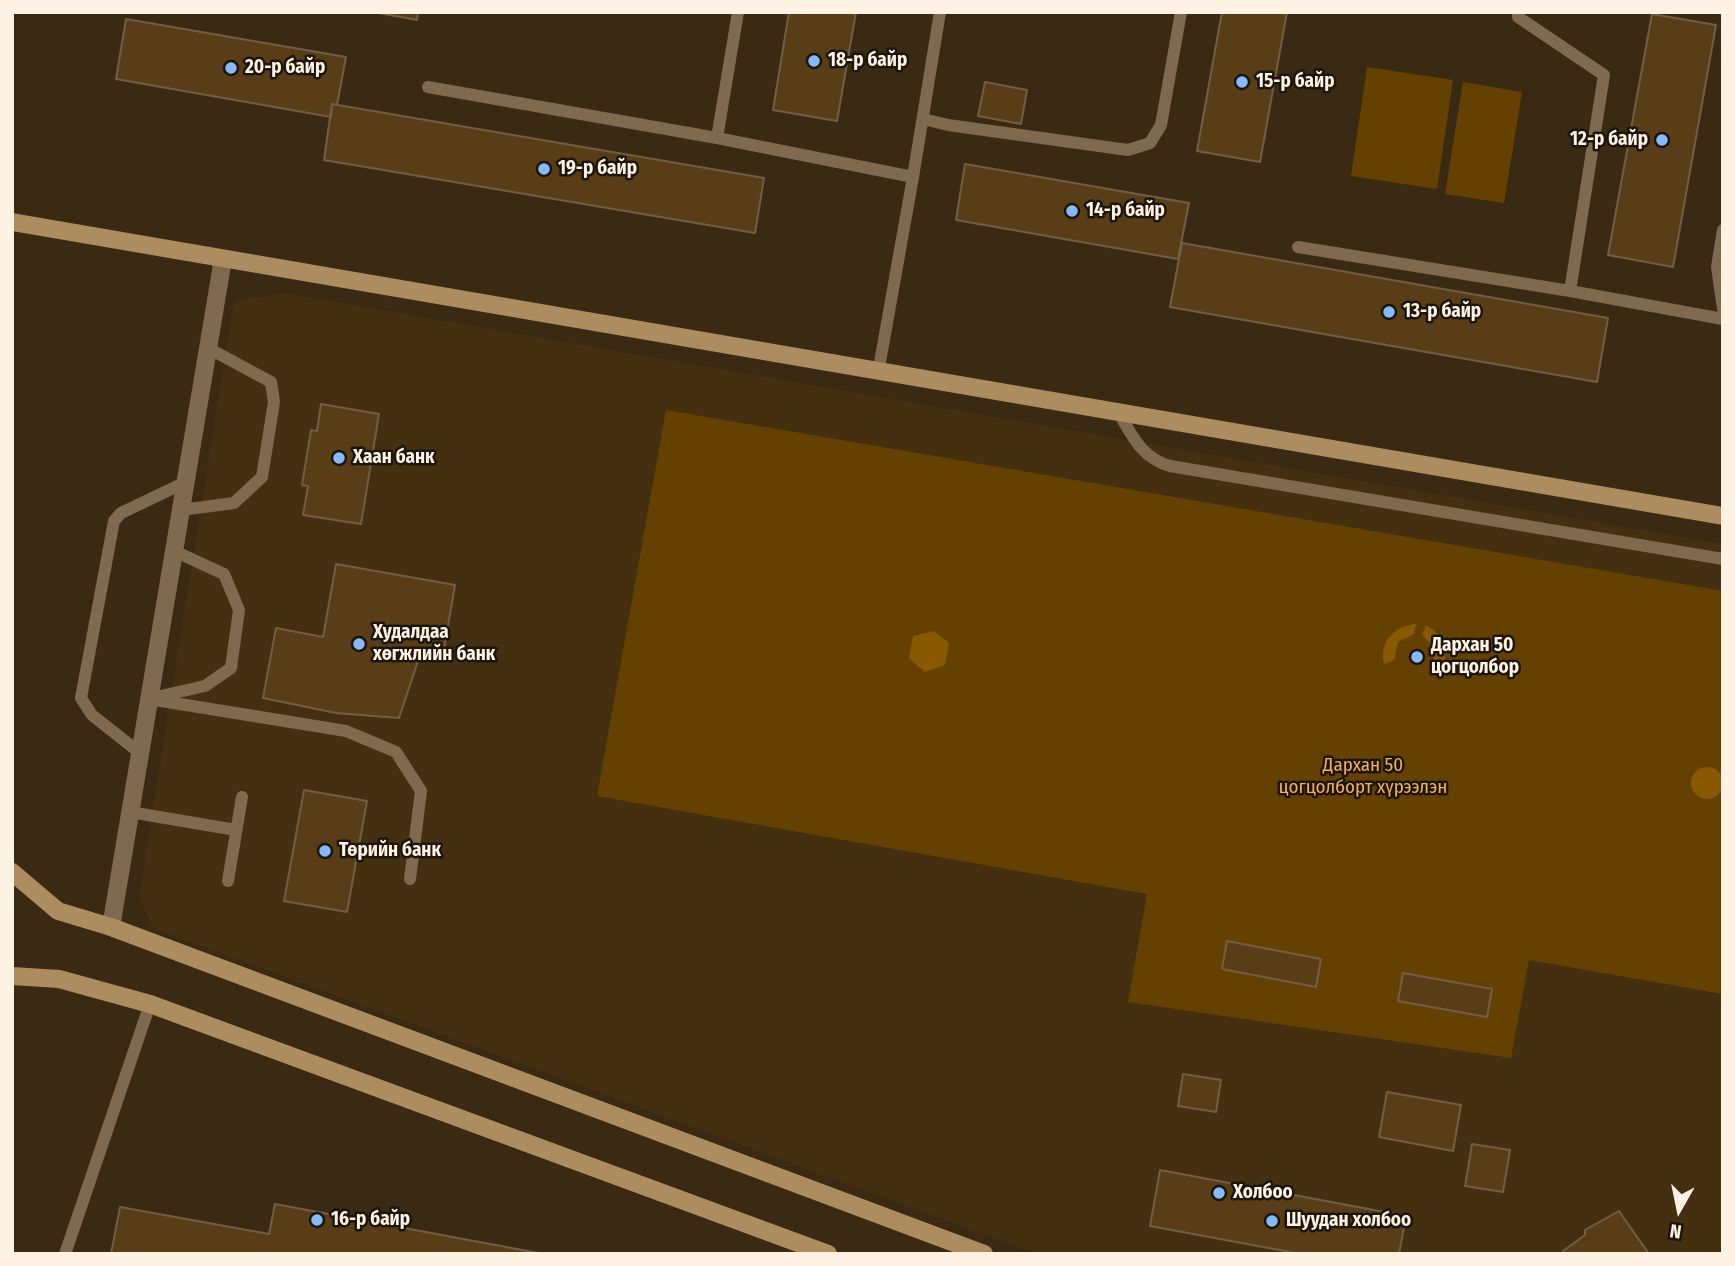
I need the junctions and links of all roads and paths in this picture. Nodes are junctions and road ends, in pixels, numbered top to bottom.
1 (738, 12) edge
2 (940, 12) edge
3 (1181, 12) edge
4 (1518, 12) edge
5 (428, 87) dead end
6 (923, 119) junction
7 (717, 138) junction
8 (913, 177) junction
9 (12, 222) edge
10 (1723, 229) edge
11 (1298, 247) dead end
12 (223, 259) junction
13 (1570, 291) junction
14 (1723, 309) edge
15 (1723, 319) edge
16 (208, 348) junction
17 (879, 368) junction
18 (1117, 410) junction
19 (186, 482) junction
20 (181, 510) junction
21 (1723, 516) edge
22 (174, 551) junction
23 (1723, 559) edge
24 (149, 699) junction
25 (140, 753) junction
26 (242, 797) dead end
27 (130, 812) junction
28 (236, 830) junction
29 (12, 873) edge
30 (410, 879) dead end
31 (228, 881) dead end
32 (111, 928) junction
33 (12, 976) edge
34 (150, 1004) junction
35 (65, 1254) edge
36 (828, 1254) edge
37 (984, 1254) edge

1 - 7 lane
2 - 6 lane
3 - 6 lane
4 - 13 lane
5 - 7 lane
6 - 8 lane
7 - 8 lane
8 - 17 lane
9 - 12 main road
10 - 14 lane
11 - 13 lane
12 - 16 street
12 - 17 main road
13 - 15 lane
16 - 19 street
16 - 20 lane
17 - 18 main road
18 - 21 main road
18 - 23 lane
19 - 20 street
19 - 25 lane
20 - 22 street
22 - 24 street
22 - 24 lane
24 - 25 street
24 - 30 lane
25 - 27 street
26 - 28 lane
27 - 28 lane
27 - 32 street
28 - 31 lane
29 - 32 main road
32 - 37 main road
33 - 34 main road
34 - 35 lane
34 - 36 main road

